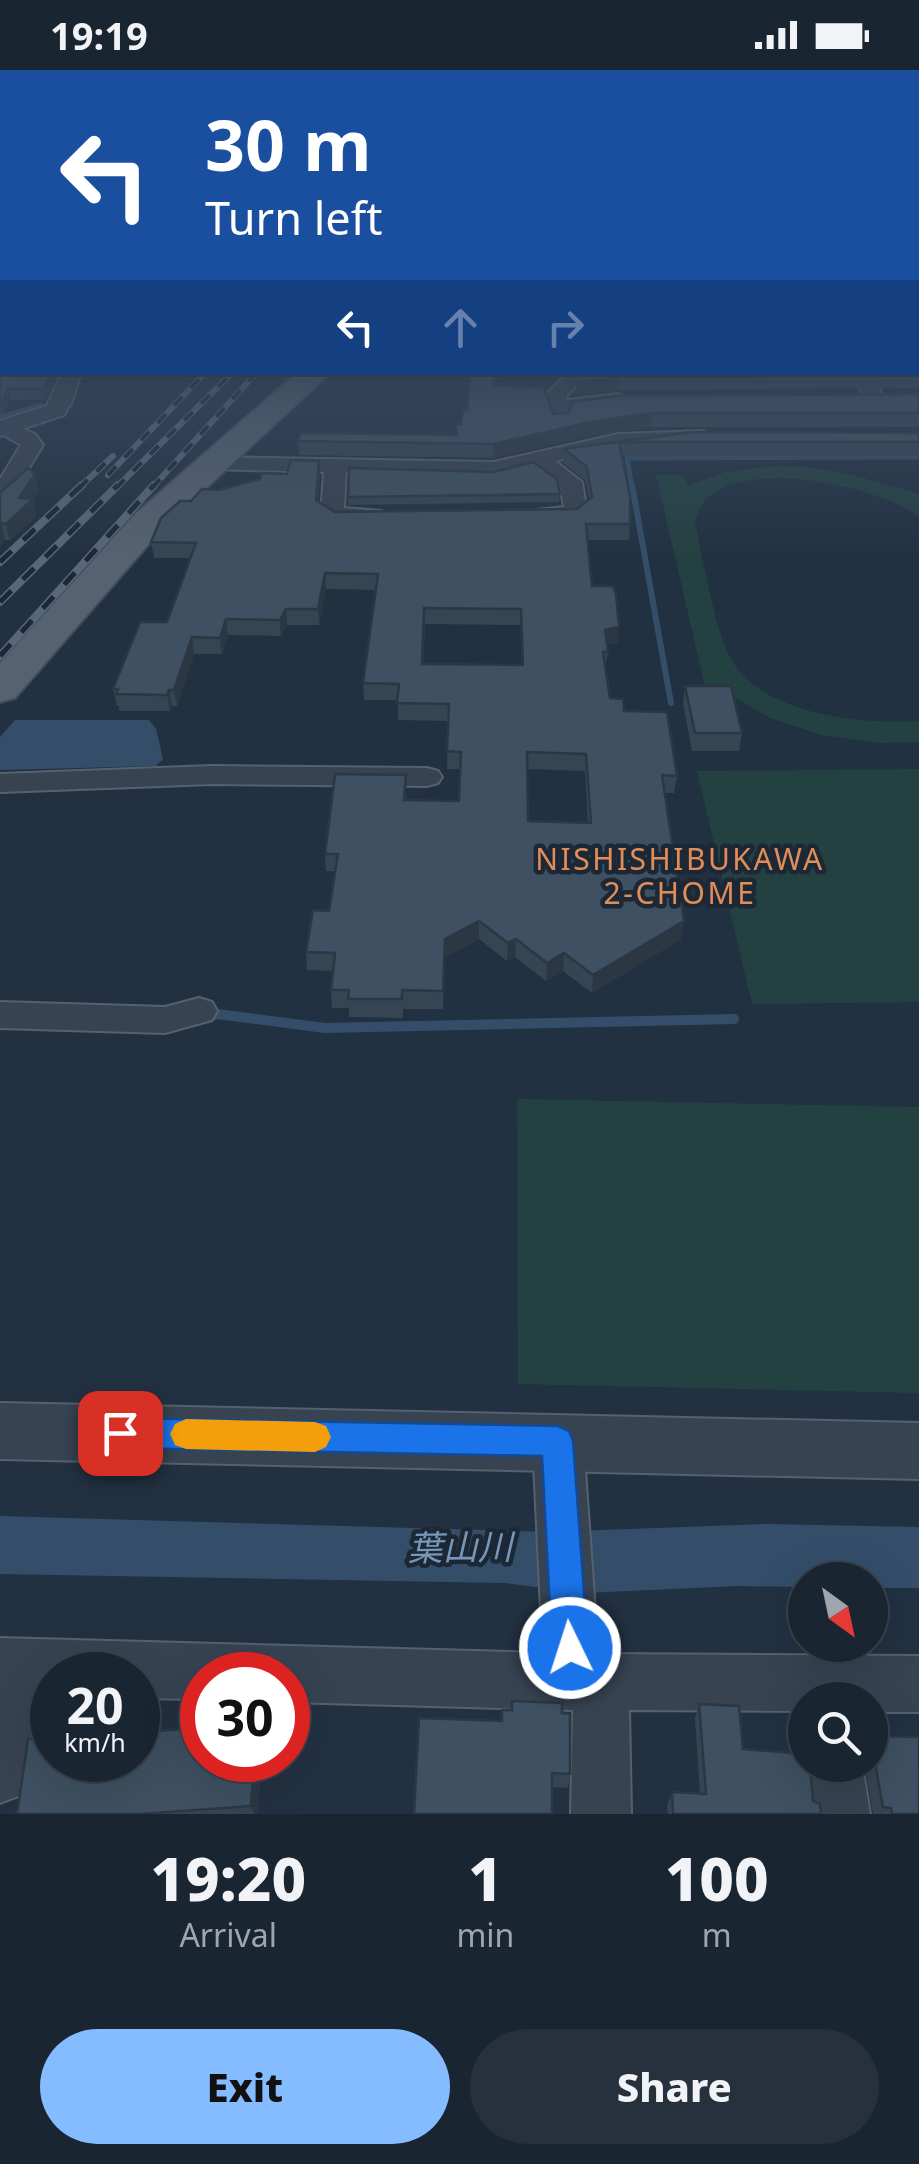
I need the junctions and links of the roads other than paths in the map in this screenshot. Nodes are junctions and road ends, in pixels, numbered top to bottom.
1 (64, 395) edge
2 (277, 395) edge
3 (290, 395) edge
4 (556, 395) edge
5 (880, 395) edge
6 (842, 398) edge
7 (637, 400) edge
8 (279, 405) junction
9 (560, 407) junction
10 (55, 410) joint
11 (2, 428) edge
12 (730, 437) edge
13 (590, 446) junction
14 (540, 460) junction
15 (211, 462) junction
16 (335, 468) junction
17 (0, 497) edge
18 (395, 516) edge
19 (513, 516) edge
20 (0, 689) edge
21 (428, 777) dead end
22 (0, 782) edge
23 (199, 1011) dead end
24 (0, 1015) edge
25 (0, 1430) edge
26 (558, 1441) junction
27 (919, 1451) edge
28 (586, 1682) junction
29 (9, 1684) edge
30 (919, 1684) edge
31 (888, 1687) edge
32 (788, 1691) edge
33 (0, 1774) edge
34 (835, 1782) edge
35 (601, 1814) edge
36 (840, 1814) edge

1 - 10 street
2 - 8 street
3 - 8 main road
4 - 9 street
5 - 6 street
7 - 9 street
8 - 15 main road
9 - 13 street
10 - 11 street
11 - 17 street
12 - 13 street
13 - 14 street
14 - 16 street
14 - 19 street
15 - 16 street
15 - 20 main road
16 - 18 street
21 - 22 street
23 - 24 street
25 - 26 street
26 - 27 street
26 - 28 street
28 - 29 street
28 - 32 street
28 - 35 street
29 - 33 street
30 - 31 street
34 - 36 street

